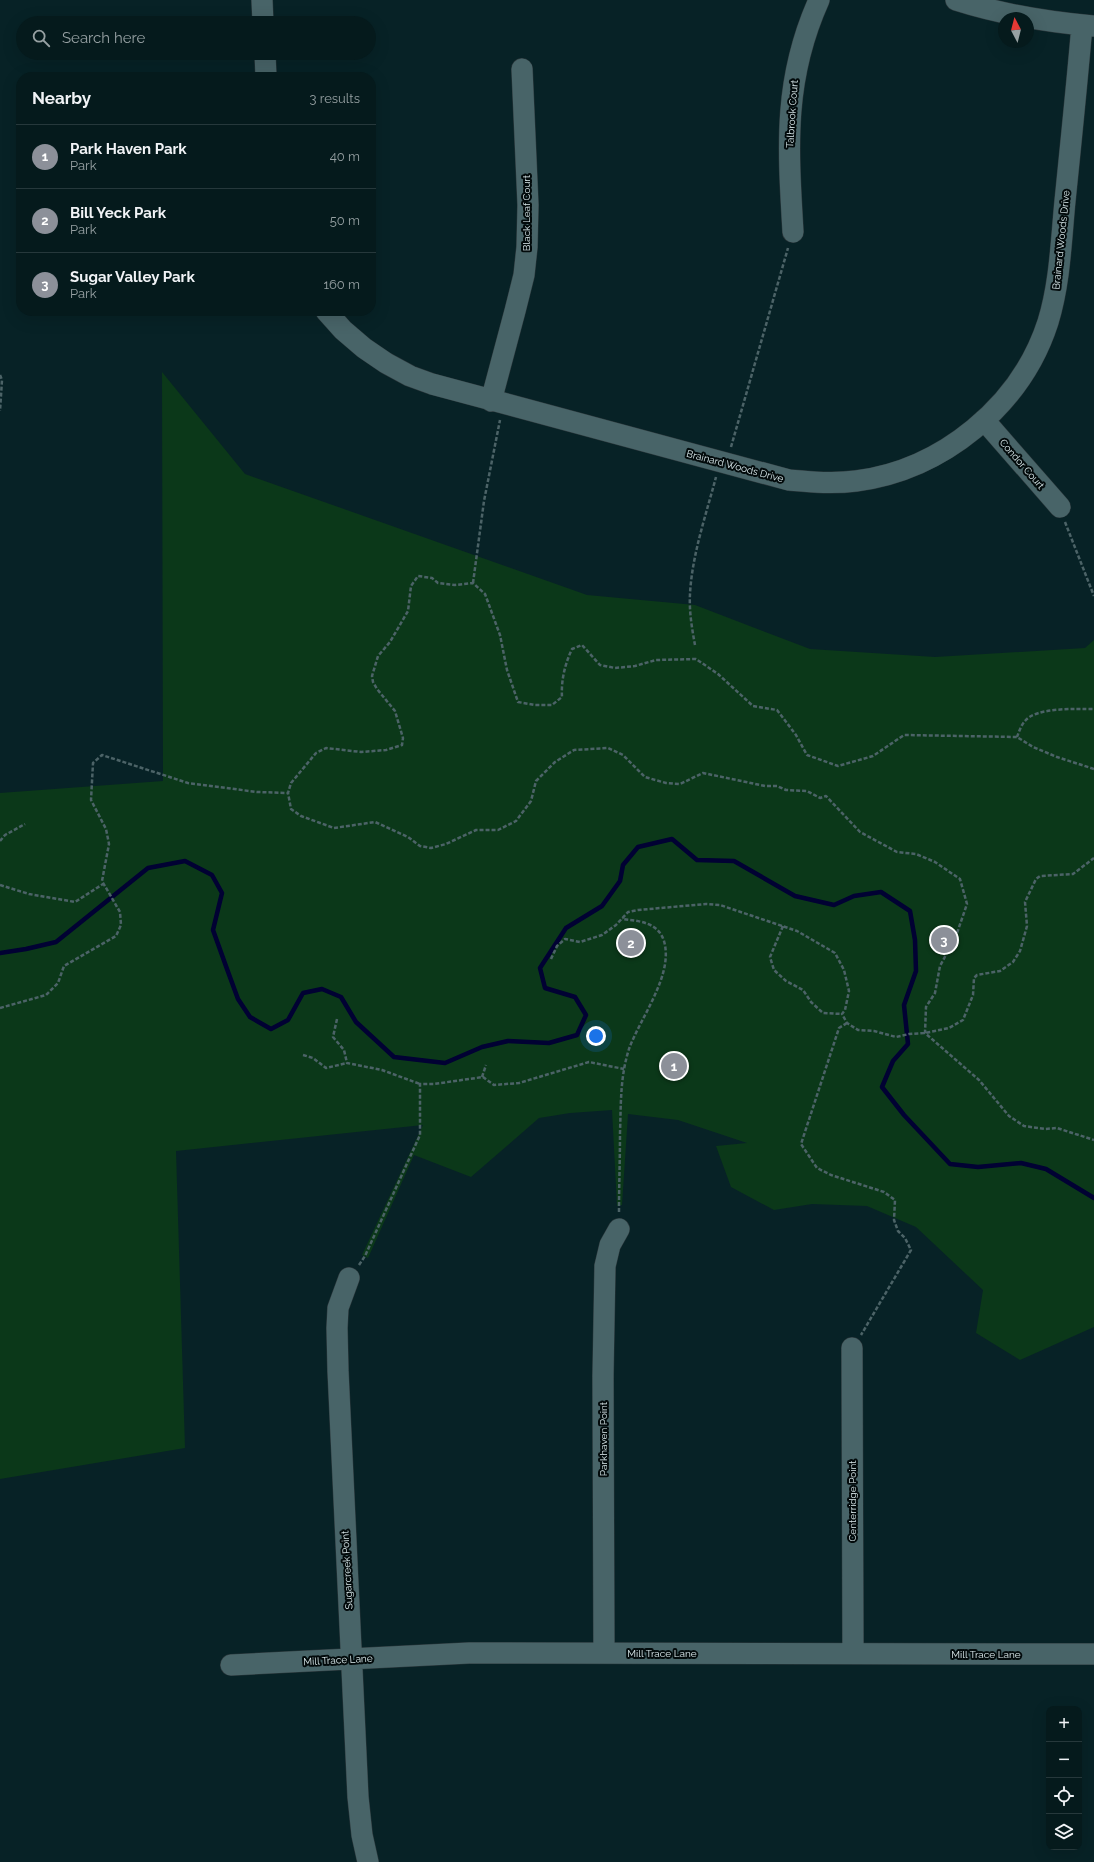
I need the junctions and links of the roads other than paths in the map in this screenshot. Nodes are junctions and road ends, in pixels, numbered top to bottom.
1 (262, 0) edge
2 (819, 0) edge
3 (956, 0) edge
4 (263, 16) edge
5 (1088, 25) edge
6 (265, 60) edge
7 (522, 69) dead end
8 (266, 72) edge
9 (793, 232) road end
10 (330, 316) edge
11 (497, 402) junction
12 (984, 420) junction
13 (1060, 507) road end
14 (619, 1229) road end
15 (349, 1278) road end
16 (852, 1348) road end
17 (604, 1653) junction
18 (853, 1653) junction
19 (1094, 1654) edge
20 (352, 1659) junction
21 (231, 1665) dead end
22 (368, 1862) edge

1 - 4 street
2 - 9 street, Talbrook Court
3 - 5 street
5 - 12 street, Brainard Woods Drive
6 - 8 street
7 - 11 street, Black Leaf Court
10 - 11 street, Brainard Woods Drive
11 - 12 street, Brainard Woods Drive
12 - 13 street, Condor Court
14 - 17 street, Parkhaven Point
15 - 20 street, Sugarcreek Point
16 - 18 street, Centerridge Point
17 - 18 street, Mill Trace Lane
17 - 20 street, Mill Trace Lane
18 - 19 street, Mill Trace Lane
20 - 21 street, Mill Trace Lane
20 - 22 street, Sugarcreek Point

